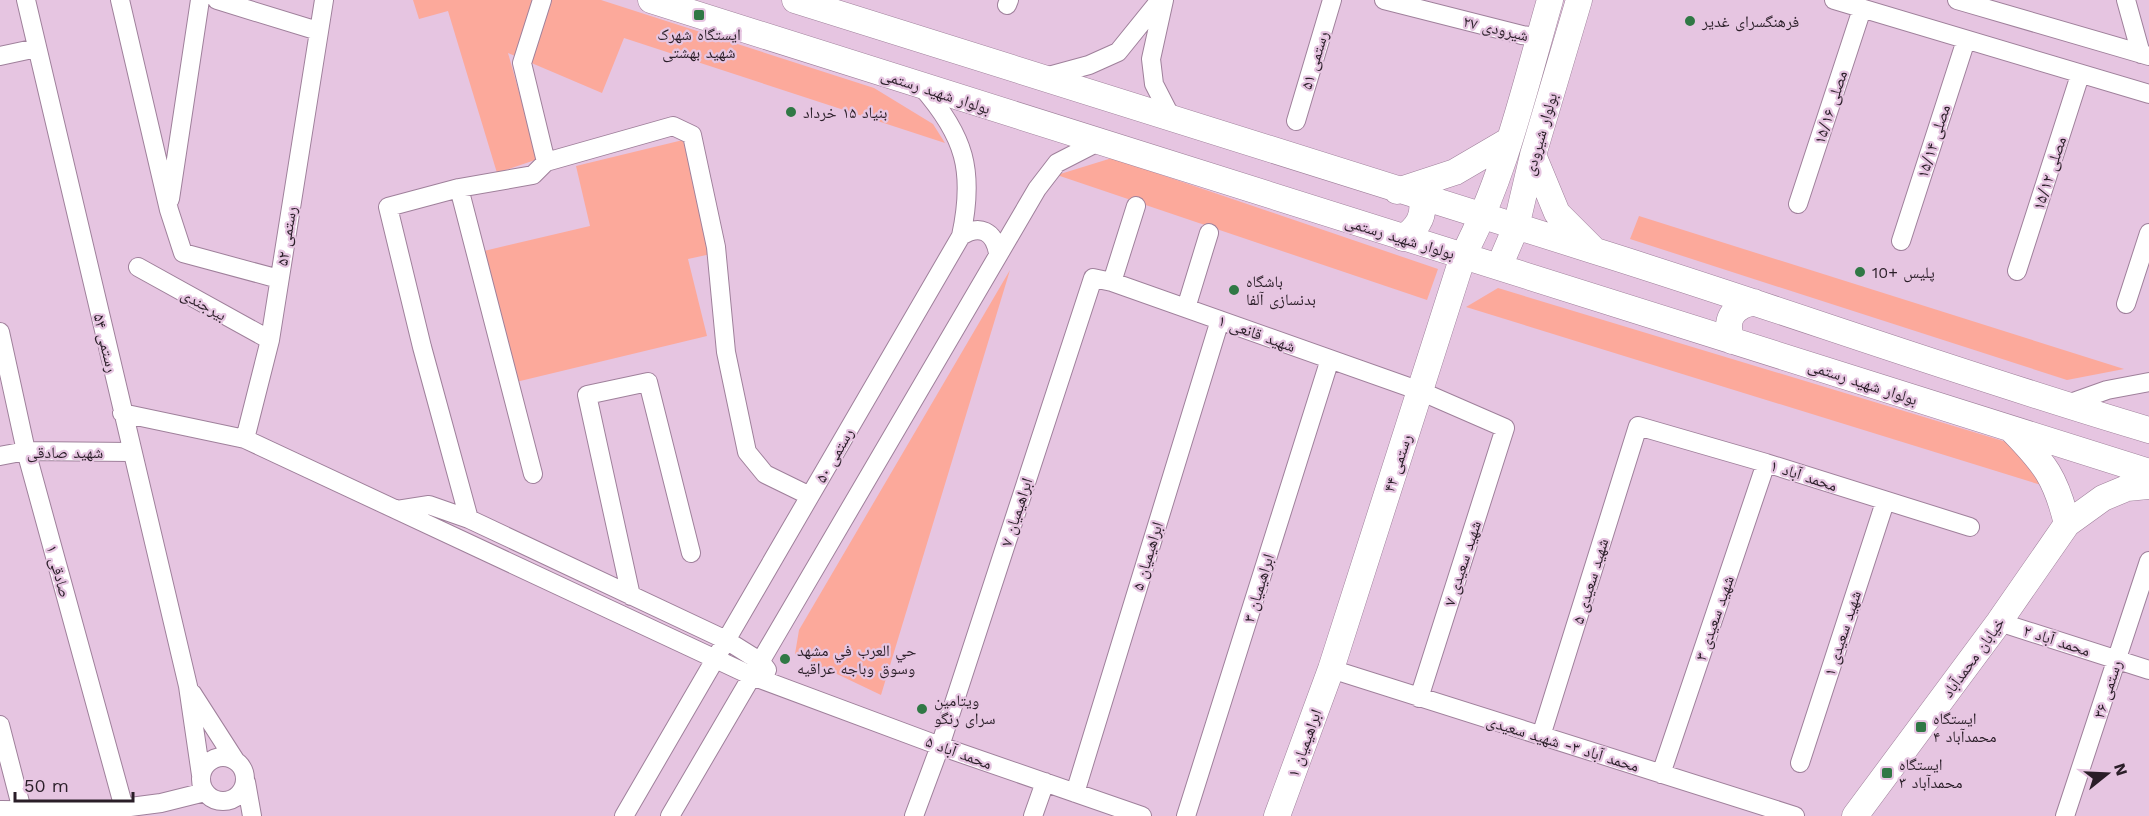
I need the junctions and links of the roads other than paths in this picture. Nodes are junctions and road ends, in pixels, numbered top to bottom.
1 (26, 0) edge
2 (120, 0) edge
3 (200, 0) edge
4 (217, 0) edge
5 (324, 0) edge
6 (542, 0) edge
7 (651, 0) edge
8 (795, 0) edge
9 (1162, 0) edge
10 (1332, 0) edge
11 (1384, 0) edge
12 (1550, 0) edge
13 (1579, 0) edge
14 (1834, 0) edge
15 (2126, 0) edge
16 (1961, 1) edge
17 (1859, 4) edge
18 (1996, 6) edge
19 (318, 31) junction
20 (1531, 36) junction
21 (1966, 40) junction
22 (37, 48) junction
23 (2145, 55) edge
24 (0, 56) edge
25 (2080, 75) junction
26 (1045, 77) junction
27 (921, 86) junction
28 (2149, 94) edge
29 (1173, 121) junction
30 (1296, 121) dead end
31 (1508, 141) junction
32 (1098, 142) junction
33 (1533, 155) junction
34 (546, 162) junction
35 (459, 188) junction
36 (1397, 191) junction
37 (1421, 198) junction
38 (1798, 204) dead end
39 (1136, 206) dead end
40 (169, 210) junction
41 (1484, 217) junction
42 (1516, 227) junction
43 (1209, 233) dead end
44 (2149, 234) edge
45 (961, 236) junction
46 (1403, 238) junction
47 (1901, 242) dead end
48 (1593, 250) junction
49 (998, 253) junction
50 (1463, 256) junction
51 (138, 267) dead end
52 (1499, 267) junction
53 (2017, 271) dead end
54 (1093, 278) joint
55 (279, 279) junction
56 (1112, 282) junction
57 (1754, 302) junction
58 (2126, 304) dead end
59 (1186, 308) junction
60 (1220, 320) junction
61 (0, 332) edge
62 (270, 340) junction
63 (1732, 341) junction
64 (1330, 359) junction
65 (2149, 382) edge
66 (1420, 391) junction
67 (2065, 405) junction
68 (122, 413) junction
69 (1638, 426) joint
70 (1505, 428) joint
71 (2012, 429) junction
72 (2149, 430) edge
73 (245, 439) junction
74 (26, 452) junction
75 (131, 452) junction
76 (0, 456) edge
77 (1766, 463) junction
78 (2149, 472) edge
79 (532, 474) dead end
80 (2149, 486) edge
81 (810, 496) junction
82 (1885, 502) junction
83 (397, 510) junction
84 (469, 519) junction
85 (2067, 524) junction
86 (1970, 527) dead end
87 (691, 553) dead end
88 (2149, 561) edge
89 (631, 596) junction
90 (1999, 622) junction
91 (726, 640) junction
92 (716, 658) junction
93 (2117, 660) junction
94 (756, 669) junction
95 (1331, 669) junction
96 (2149, 670) edge
97 (188, 686) junction
98 (1419, 698) junction
99 (0, 725) edge
100 (1541, 736) junction
101 (940, 746) junction
102 (235, 760) junction
103 (1800, 764) dead end
104 (1661, 774) junction
105 (1045, 782) junction
106 (246, 783) junction
107 (1075, 793) junction
108 (208, 796) edge
109 (124, 808) junction
110 (0, 810) edge
111 (22, 810) junction
112 (43, 813) edge
113 (101, 813) edge
114 (252, 816) edge
115 (624, 816) edge
116 (670, 816) edge
117 (914, 816) edge
118 (1033, 816) edge
119 (1142, 816) edge
120 (1186, 816) edge
121 (1277, 816) edge
122 (1795, 816) edge
123 (1855, 816) edge
124 (2065, 816) edge

1 - 22 street, رستمی ۵۴
2 - 40 street
3 - 40 street
4 - 19 street
5 - 19 street, رستمی ۵۲
6 - 34 street
7 - 27 main road, بولوار شهید رستمی
8 - 26 main road
9 - 26 street
9 - 29 street
10 - 30 street, رستمی ۵۱
11 - 20 street, شیرودی ۲۷
12 - 20 main road, بولوار شیرودی
13 - 33 main road, بولوار شیرودی
14 - 17 street
15 - 23 street
16 - 18 street
17 - 21 street
17 - 38 street, مصلی ۱۵/۱۶
18 - 23 street
19 - 55 street, رستمی ۵۲
20 - 31 main road, بولوار شیرودی
21 - 25 street
21 - 47 street, مصلی ۱۵/۱۴
22 - 24 street
22 - 68 street, رستمی ۵۴
25 - 28 street
25 - 53 street, مصلی ۱۵/۱۲
26 - 29 main road
27 - 32 main road, بولوار شهید رستمی
27 - 45 street, رستمی ۵۰
29 - 36 main road
31 - 36 main road
31 - 41 main road, بولوار شیرودی
32 - 46 main road, بولوار شهید رستمی
32 - 49 street
33 - 42 main road, بولوار شیرودی
33 - 48 main road
34 - 35 street
34 - 81 street
35 - 79 street
35 - 84 street
36 - 37 main road
37 - 41 main road
37 - 46 main road
39 - 56 street
40 - 55 street
41 - 42 main road
41 - 50 main road, بولوار شیرودی
42 - 48 main road
42 - 52 main road, بولوار شیرودی
43 - 59 street
44 - 58 street
45 - 49 street
45 - 81 street, رستمی ۵۰
46 - 50 main road, بولوار شهید رستمی
48 - 57 main road
49 - 94 street
50 - 52 main road, بولوار شهید رستمی
50 - 66 main road, رستمی ۴۴
51 - 62 street, بیرجندی
52 - 63 main road, بولوار شهید رستمی
54 - 56 street, شهید قانعی ۱
54 - 101 street, ابراهیمیان ۷
55 - 62 street, رستمی ۵۲
56 - 59 street, شهید قانعی ۱
57 - 63 main road
57 - 67 main road
59 - 60 street, شهید قانعی ۱
60 - 64 street, شهید قانعی ۱
60 - 107 street, ابراهیمیان ۵
61 - 74 street, صادقی ۱
62 - 73 street, رستمی ۵۲
63 - 71 main road, بولوار شهید رستمی
64 - 66 street, شهید قانعی ۱
64 - 120 street, ابراهیمیان ۳
65 - 67 street
66 - 70 street, شهید قانعی ۱
66 - 95 main road, رستمی ۴۴
67 - 72 main road
68 - 73 street
68 - 75 street, رستمی ۵۴
69 - 77 street, محمد آباد ۱
69 - 100 street, شهید سعیدی ۵
70 - 98 street, شهید سعیدی ۷
71 - 78 main road, بولوار شهید رستمی
71 - 85 main road
73 - 83 street
74 - 75 street, شهید صادقی
74 - 76 street, شهید صادقی
74 - 109 street, صادقی ۱
75 - 97 street, رستمی ۵۴
77 - 82 street, محمد آباد ۱
77 - 104 street, شهید سعیدی ۳
80 - 85 main road, خیابان محمدآباد
81 - 91 street, رستمی ۵۰
82 - 86 street, محمد آباد ۱
82 - 103 street, شهید سعیدی ۱
83 - 84 street
83 - 92 street
84 - 89 street
85 - 90 main road, خیابان محمدآباد
87 - 89 street
88 - 93 street, رستمی ۳۶
89 - 91 street
90 - 93 street, محمد آباد ۲
90 - 123 main road, خیابان محمدآباد
91 - 92 street, رستمی ۵۰
91 - 94 street
92 - 94 street
92 - 115 street, رستمی ۵۰
93 - 96 street, محمد آباد ۲
93 - 124 street, رستمی ۳۶
94 - 101 street, محمد آباد ۵
94 - 116 street
95 - 98 street, محمد آباد ۳- شهید سعیدی
95 - 121 main road, ابراهیمیان ۱
97 - 102 street, رستمی ۵۴
97 - 108 street, رستمی ۵۴
98 - 100 street, محمد آباد ۳- شهید سعیدی
99 - 111 street
100 - 104 street, محمد آباد ۳- شهید سعیدی
101 - 105 street, محمد آباد ۵
101 - 117 street, ابراهیمیان ۷
102 - 106 street
102 - 108 street
104 - 122 street, محمد آباد ۳- شهید سعیدی
105 - 107 street, محمد آباد ۵
105 - 118 street
106 - 108 street
106 - 114 street
107 - 119 street, محمد آباد ۵
108 - 109 street
109 - 113 street
110 - 111 street
111 - 112 street
112 - 113 street

